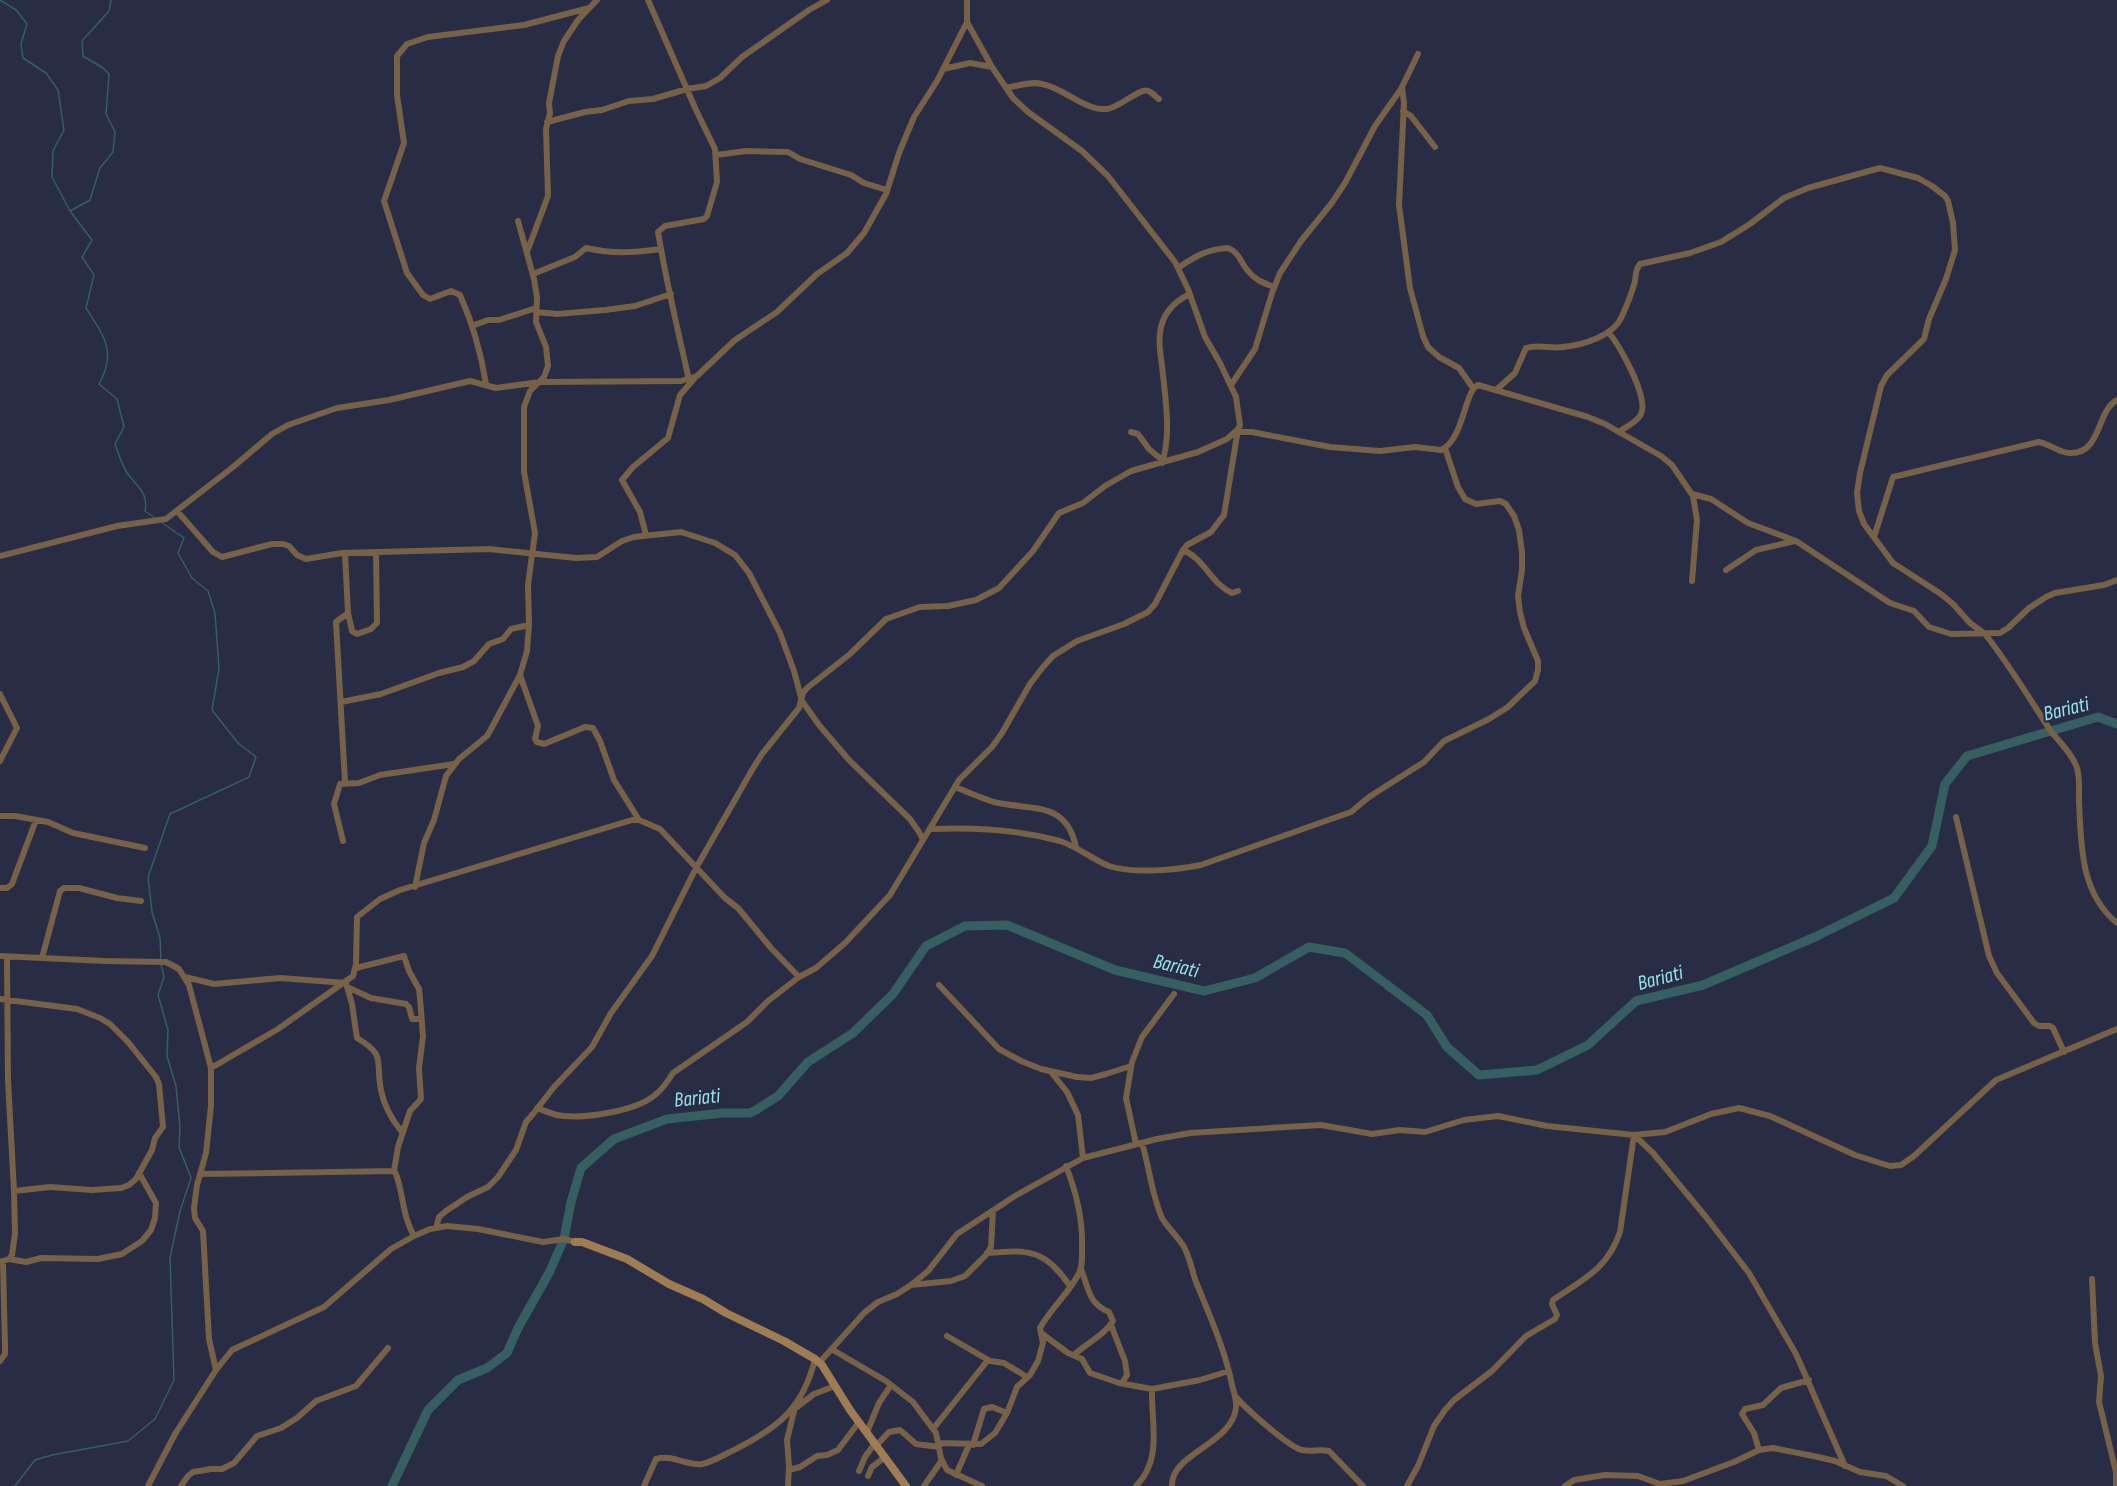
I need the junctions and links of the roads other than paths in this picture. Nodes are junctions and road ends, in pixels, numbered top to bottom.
1 (597, 0) edge
2 (648, 0) edge
3 (827, 0) edge
4 (967, 0) edge
5 (589, 8) junction
6 (967, 21) junction
7 (1418, 54) dead end
8 (992, 67) junction
9 (943, 69) junction
10 (1402, 86) junction
11 (1006, 88) junction
12 (687, 89) junction
13 (1159, 99) dead end
14 (1403, 111) junction
15 (547, 122) junction
16 (1435, 147) dead end
17 (716, 155) junction
18 (887, 190) junction
19 (518, 221) dead end
20 (660, 249) junction
21 (527, 252) junction
22 (1178, 268) junction
23 (533, 274) junction
24 (1274, 287) junction
25 (671, 294) junction
26 (1190, 294) junction
27 (536, 310) junction
28 (472, 326) junction
29 (1608, 332) junction
30 (697, 376) junction
31 (689, 380) junction
32 (540, 382) junction
33 (486, 384) junction
34 (1231, 386) junction
35 (1473, 388) junction
36 (1496, 390) junction
37 (2117, 400) edge
38 (1238, 430) junction
39 (1131, 432) dead end
40 (1619, 432) junction
41 (1445, 448) junction
42 (1162, 462) junction
43 (1692, 494) junction
44 (177, 511) junction
45 (646, 535) junction
46 (1875, 537) junction
47 (1796, 541) junction
48 (1183, 550) junction
49 (376, 552) junction
50 (345, 553) junction
51 (532, 553) junction
52 (0, 556) edge
53 (1726, 570) dead end
54 (2117, 580) edge
55 (1692, 581) dead end
56 (1238, 591) dead end
57 (348, 613) junction
58 (529, 626) junction
59 (1983, 632) junction
60 (520, 675) junction
61 (0, 694) edge
62 (802, 701) junction
63 (341, 702) junction
64 (0, 761) edge
65 (454, 764) junction
66 (345, 782) junction
67 (955, 788) junction
68 (0, 816) edge
69 (1956, 817) dead end
70 (36, 820) junction
71 (639, 820) junction
72 (931, 829) junction
73 (923, 840) junction
74 (343, 842) dead end
75 (1076, 847) junction
76 (145, 848) dead end
77 (696, 868) junction
78 (415, 887) junction
79 (0, 888) edge
80 (141, 901) dead end
81 (2117, 923) edge
82 (3, 956) edge
83 (42, 958) junction
84 (356, 968) junction
85 (185, 977) junction
86 (799, 977) junction
87 (346, 985) junction
88 (939, 985) dead end
89 (1174, 994) dead end
90 (3, 1000) edge
91 (421, 1019) junction
92 (2117, 1029) edge
93 (2064, 1052) junction
94 (1131, 1066) junction
95 (211, 1068) junction
96 (1051, 1071) junction
97 (537, 1108) junction
98 (402, 1132) junction
99 (1634, 1135) junction
100 (1139, 1143) junction
101 (1083, 1158) junction
102 (1066, 1166) junction
103 (394, 1171) junction
104 (139, 1173) junction
105 (200, 1174) junction
106 (14, 1191) junction
107 (993, 1211) junction
108 (436, 1228) junction
109 (414, 1236) junction
110 (575, 1242) joint
111 (987, 1253) junction
112 (4, 1261) edge
113 (1081, 1269) junction
114 (2092, 1279) dead end
115 (911, 1285) junction
116 (1070, 1286) junction
117 (1111, 1325) junction
118 (1040, 1333) junction
119 (947, 1336) dead end
120 (388, 1348) dead end
121 (833, 1350) junction
122 (1074, 1355) junction
123 (988, 1360) junction
124 (0, 1361) edge
125 (817, 1361) junction
126 (216, 1370) junction
127 (1229, 1371) junction
128 (1027, 1377) junction
129 (1809, 1380) junction
130 (1122, 1383) junction
131 (891, 1385) junction
132 (835, 1386) junction
133 (1152, 1389) junction
134 (1234, 1395) junction
135 (795, 1407) junction
136 (1007, 1413) junction
137 (860, 1422) junction
138 (933, 1429) junction
139 (867, 1432) junction
140 (876, 1444) junction
141 (939, 1445) junction
142 (971, 1445) junction
143 (1759, 1450) junction
144 (885, 1457) junction
145 (942, 1460) junction
146 (1845, 1466) junction
147 (789, 1470) junction
148 (859, 1471) dead end
149 (956, 1475) junction
150 (868, 1476) dead end
151 (148, 1486) edge
152 (181, 1486) edge
153 (644, 1486) edge
154 (788, 1486) edge
155 (906, 1486) edge
156 (924, 1486) edge
157 (982, 1486) edge
158 (1136, 1486) edge
159 (1172, 1486) edge
160 (1363, 1486) edge
161 (1407, 1486) edge
162 (1565, 1486) edge
163 (1903, 1486) edge
164 (2116, 1486) edge

1 - 5 street
2 - 12 street
3 - 12 street
4 - 6 street
5 - 15 street
5 - 28 street
6 - 8 street
6 - 9 street
7 - 10 street
8 - 9 street
8 - 11 street
9 - 18 street
10 - 14 street
10 - 24 street
11 - 13 street
11 - 22 street
12 - 15 street
12 - 17 street
14 - 16 street
14 - 35 street
15 - 21 street
17 - 18 street
17 - 20 street
18 - 30 street
19 - 21 street
20 - 23 street
20 - 25 street
21 - 23 street
22 - 24 street
22 - 26 street
23 - 27 street
24 - 34 street
25 - 27 street
25 - 31 street
26 - 34 street
26 - 42 street
27 - 28 street
27 - 32 street
28 - 33 street
29 - 36 street
29 - 40 street
29 - 46 street
30 - 31 street
30 - 45 street
31 - 32 street
32 - 33 street
32 - 51 street
33 - 44 street
34 - 38 street
35 - 36 street
35 - 41 street
36 - 40 street
37 - 46 street
38 - 41 street
38 - 42 street
38 - 48 street
39 - 42 street
40 - 43 street
41 - 75 street
42 - 62 street
43 - 47 street
43 - 55 street
44 - 50 street
44 - 52 street
45 - 51 street
45 - 62 street
46 - 59 street
47 - 53 street
47 - 59 street
48 - 56 street
48 - 67 street
49 - 50 street
49 - 51 street
49 - 57 street
50 - 57 street
51 - 58 street
54 - 59 street
57 - 63 street
58 - 60 street
58 - 63 street
59 - 81 street
60 - 65 street
60 - 71 street
61 - 64 street
62 - 73 street
62 - 77 street
63 - 66 street
65 - 66 street
65 - 78 street
66 - 74 street
67 - 72 street
67 - 75 street
68 - 70 street
69 - 93 street
70 - 76 street
70 - 79 street
71 - 77 street
71 - 78 street
72 - 73 street
72 - 75 street
73 - 86 street
77 - 86 street
77 - 97 street
78 - 84 street
80 - 83 street
82 - 83 street
82 - 90 street
83 - 85 street
84 - 87 street
84 - 91 street
85 - 87 street
85 - 95 street
86 - 97 street
87 - 91 street
87 - 95 street
87 - 98 street
88 - 96 street
89 - 94 street
90 - 104 street
90 - 106 street
91 - 98 street
92 - 93 street
93 - 99 street
94 - 96 street
94 - 100 street
95 - 105 street
96 - 101 street
97 - 108 street
98 - 103 street
99 - 100 street
99 - 129 street
99 - 161 street
100 - 101 street
100 - 127 street
101 - 102 street
102 - 107 street
102 - 113 street
103 - 105 street
103 - 109 street
104 - 106 street
104 - 112 street
105 - 126 street
106 - 112 street
107 - 111 street
107 - 115 street
108 - 109 street
108 - 110 street
109 - 126 street
110 - 125 street
111 - 115 street
111 - 116 street
112 - 124 street
113 - 116 street
113 - 117 street
114 - 164 street
115 - 121 street
116 - 118 street
117 - 122 street
117 - 130 street
118 - 122 street
118 - 128 street
119 - 123 street
120 - 152 street
121 - 125 street
121 - 131 street
122 - 130 street
123 - 128 street
123 - 138 street
125 - 132 street
125 - 135 street
126 - 151 street
127 - 133 street
127 - 134 street
128 - 136 street
129 - 143 street
129 - 146 street
130 - 133 street
131 - 138 street
131 - 139 street
132 - 135 street
132 - 137 street
133 - 158 street
134 - 159 street
134 - 160 street
135 - 147 street
135 - 153 street
136 - 142 street
136 - 142 street
137 - 139 street
137 - 147 street
138 - 141 street
139 - 140 street
140 - 141 street
140 - 144 street
140 - 148 street
141 - 142 street
141 - 145 street
142 - 149 street
143 - 146 street
143 - 162 street
144 - 150 street
144 - 155 street
145 - 149 street
145 - 156 street
146 - 163 street
147 - 154 street
149 - 157 street

